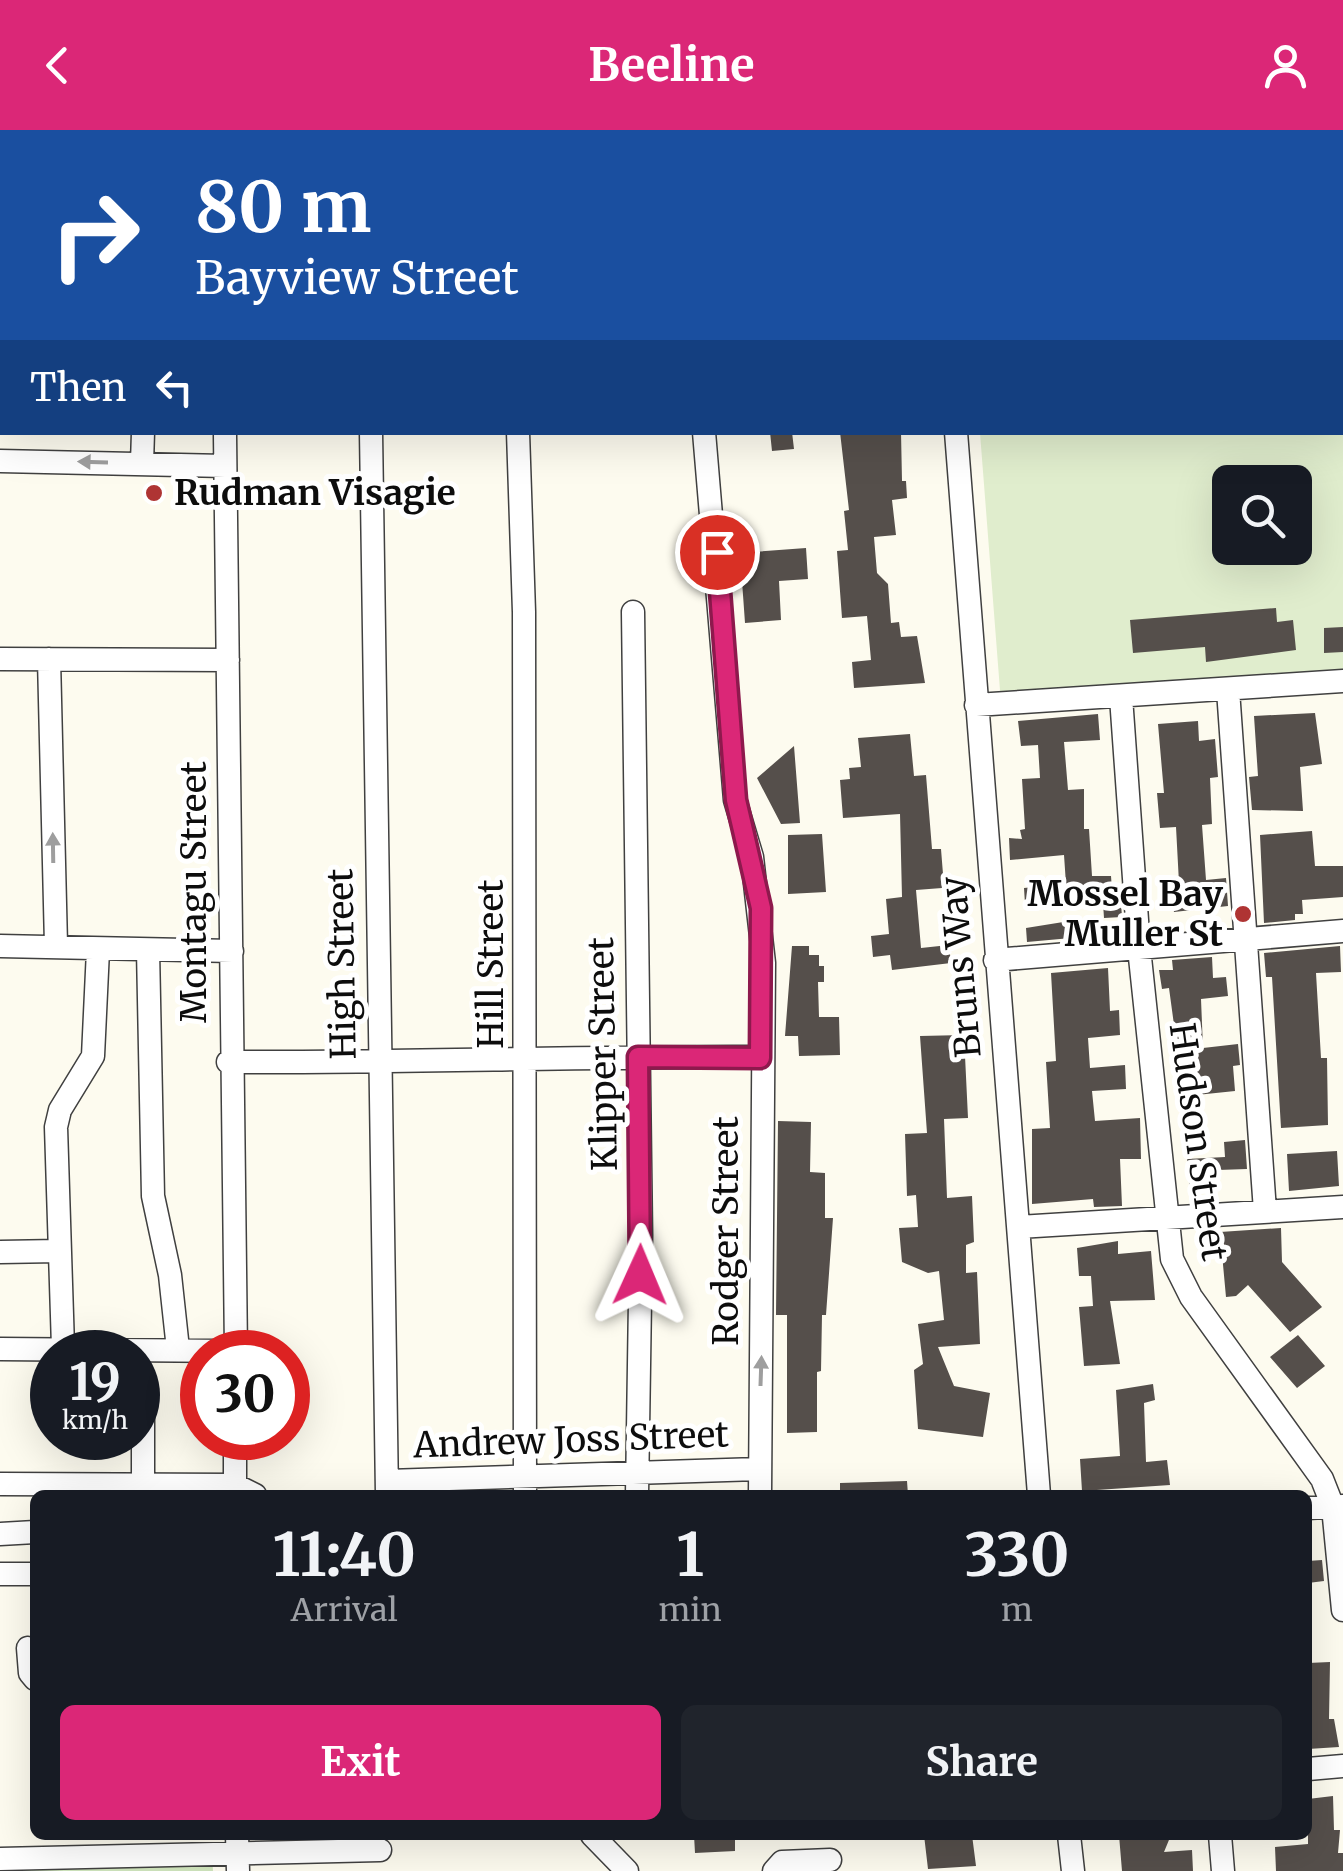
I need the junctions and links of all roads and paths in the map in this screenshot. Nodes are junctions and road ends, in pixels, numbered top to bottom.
1 (143, 435) edge
2 (225, 435) edge
3 (370, 435) edge
4 (518, 435) edge
5 (704, 435) edge
6 (956, 435) edge
7 (0, 462) edge
8 (142, 463) junction
9 (225, 466) junction
10 (633, 612) dead end
11 (0, 659) edge
12 (49, 660) junction
13 (228, 660) junction
14 (1343, 681) edge
15 (1228, 690) junction
16 (1121, 696) junction
17 (976, 705) junction
18 (1343, 931) edge
19 (1243, 939) junction
20 (56, 945) junction
21 (0, 946) edge
22 (1139, 948) junction
23 (98, 950) junction
24 (148, 950) junction
25 (232, 951) junction
26 (995, 960) junction
27 (527, 1056) junction
28 (638, 1057) junction
29 (760, 1058) junction
30 (228, 1062) junction
31 (378, 1063) junction
32 (1343, 1207) edge
33 (1265, 1211) junction
34 (1165, 1216) junction
35 (1019, 1227) junction
36 (58, 1251) junction
37 (0, 1252) edge
38 (62, 1330) edge
39 (235, 1330) edge
40 (30, 1348) edge
41 (0, 1349) edge
42 (160, 1349) edge
43 (178, 1349) joint
44 (143, 1460) edge
45 (237, 1460) edge
46 (758, 1469) junction
47 (0, 1484) edge
48 (143, 1484) junction
49 (637, 1484) edge
50 (525, 1485) edge
51 (388, 1488) edge
52 (62, 1489) edge
53 (216, 1490) edge
54 (241, 1490) edge
55 (760, 1490) edge
56 (1039, 1490) edge
57 (1338, 1507) edge
58 (1312, 1508) edge
59 (30, 1532) edge
60 (0, 1534) edge
61 (0, 1574) edge
62 (30, 1574) edge
63 (1343, 1610) edge
64 (28, 1648) dead end
65 (30, 1673) edge
66 (1343, 1766) edge
67 (1312, 1769) edge
68 (597, 1840) edge
69 (1070, 1840) edge
70 (1220, 1840) edge
71 (75, 1845) edge
72 (381, 1852) edge
73 (238, 1853) edge
74 (0, 1859) edge
75 (830, 1860) dead end
76 (628, 1871) edge
77 (774, 1871) edge
78 (1073, 1871) edge
79 (1223, 1871) edge

1 - 8 street
2 - 9 street, Montagu Street
3 - 31 street, High Street
4 - 27 street, Hill Street
5 - 29 street, Rodger Street
6 - 17 street, Bruns Way
8 -> 7 street
8 - 9 street
9 - 13 street, Montagu Street
10 - 28 street, Klipper Street
11 - 12 street
12 - 13 street
20 -> 12 street
13 - 25 street, Montagu Street
14 - 15 street
15 - 16 street
15 - 19 street
16 - 17 street
16 - 22 street, Hudson Street
17 - 26 street, Bruns Way
18 - 19 street
19 - 22 street
19 - 33 street
20 - 21 street
20 - 23 street
22 - 26 street
22 - 34 street, Hudson Street
23 - 24 street
23 - 36 street
24 - 25 street
24 - 43 street
25 - 30 street, Montagu Street
26 - 35 street, Bruns Way
27 - 28 street
27 - 31 street
27 - 50 street, Hill Street
28 - 29 street
28 - 49 street, Klipper Street
46 -> 29 street, Rodger Street
30 - 31 street
30 - 39 street, Montagu Street
31 - 51 street, High Street
32 - 33 street
33 - 34 street
34 - 35 street
34 - 57 street, Hudson Street
35 - 56 street, Bruns Way
36 - 37 street
36 - 38 street
40 - 41 street
42 - 43 street
44 - 48 street
45 - 54 street
46 - 49 street, Andrew Joss Street
46 - 55 street, Rodger Street
47 - 52 street
48 - 52 street
48 - 53 street
49 - 50 street, Andrew Joss Street
50 - 51 street, Andrew Joss Street
57 - 58 street
57 - 63 street, Hudson Street
59 - 60 street
61 - 62 street
64 - 65 street
66 - 67 street
68 - 76 street
69 - 78 street
70 - 79 street
71 - 73 street
71 - 74 street
72 - 73 street
75 - 77 street

